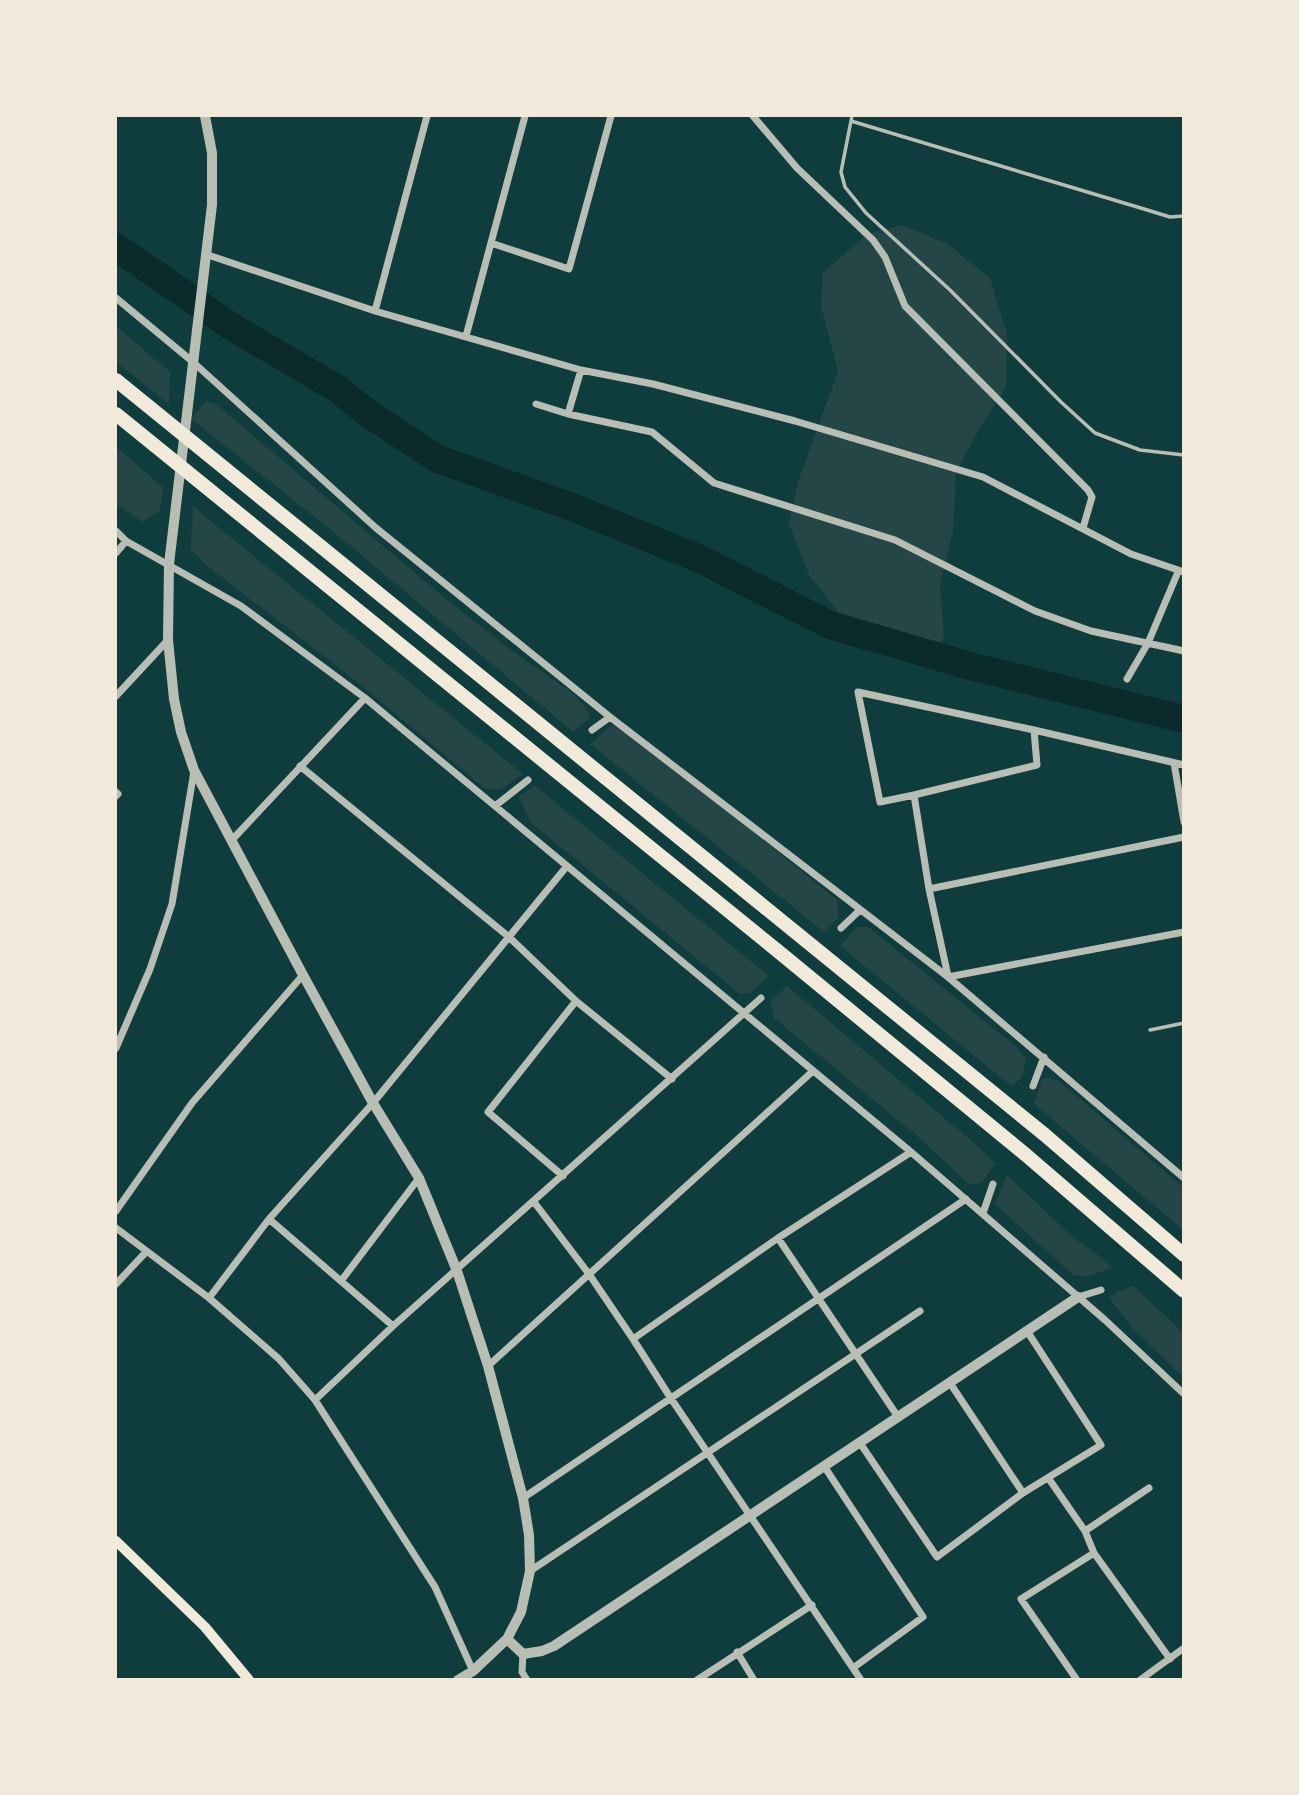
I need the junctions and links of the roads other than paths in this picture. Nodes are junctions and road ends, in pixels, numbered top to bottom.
1 (205, 116) edge
2 (427, 116) edge
3 (525, 116) edge
4 (611, 116) edge
5 (753, 116) edge
6 (852, 118) edge
7 (1184, 216) edge
8 (491, 243) junction
9 (205, 254) junction
10 (116, 298) edge
11 (375, 310) junction
12 (466, 336) junction
13 (193, 362) junction
14 (580, 370) junction
15 (116, 380) edge
16 (536, 404) dead end
17 (116, 414) edge
18 (568, 414) junction
19 (1184, 455) edge
20 (1083, 528) junction
21 (116, 531) edge
22 (126, 541) junction
23 (116, 552) edge
24 (169, 564) junction
25 (1181, 572) edge
26 (168, 640) junction
27 (1148, 643) junction
28 (1184, 651) edge
29 (1127, 679) dead end
30 (116, 696) edge
31 (365, 698) junction
32 (610, 718) junction
33 (592, 730) dead end
34 (1034, 730) junction
35 (1174, 763) junction
36 (1184, 765) edge
37 (300, 766) junction
38 (194, 770) junction
39 (528, 780) dead end
40 (914, 795) junction
41 (495, 806) junction
42 (1184, 822) edge
43 (1184, 836) edge
44 (231, 841) junction
45 (567, 866) junction
46 (929, 889) junction
47 (860, 910) junction
48 (842, 928) dead end
49 (1184, 932) edge
50 (509, 937) junction
51 (303, 975) junction
52 (948, 977) junction
53 (761, 998) dead end
54 (576, 1001) junction
55 (745, 1014) junction
56 (1184, 1023) edge
57 (1150, 1030) dead end
58 (116, 1048) edge
59 (1044, 1057) junction
60 (813, 1071) junction
61 (672, 1079) junction
62 (1033, 1086) dead end
63 (373, 1103) junction
64 (911, 1152) junction
65 (1026, 1155) junction
66 (563, 1176) junction
67 (419, 1178) junction
68 (1184, 1178) edge
69 (993, 1184) dead end
70 (966, 1199) junction
71 (534, 1202) junction
72 (116, 1211) edge
73 (983, 1213) junction
74 (269, 1219) junction
75 (116, 1228) edge
76 (778, 1238) junction
77 (146, 1252) junction
78 (1184, 1255) edge
79 (457, 1271) junction
80 (589, 1274) junction
81 (341, 1281) junction
82 (116, 1284) edge
83 (1101, 1290) dead end
84 (1184, 1291) edge
85 (1078, 1297) junction
86 (209, 1298) junction
87 (819, 1298) junction
88 (1184, 1303) edge
89 (920, 1311) dead end
90 (393, 1326) junction
91 (1027, 1331) junction
92 (633, 1339) junction
93 (855, 1354) junction
94 (488, 1366) junction
95 (950, 1383) junction
96 (1184, 1394) edge
97 (670, 1397) junction
98 (315, 1400) junction
99 (898, 1417) junction
100 (860, 1443) junction
101 (709, 1453) junction
102 (824, 1466) junction
103 (1049, 1479) junction
104 (1149, 1488) dead end
105 (1023, 1493) junction
106 (523, 1498) junction
107 (751, 1515) junction
108 (1085, 1531) junction
109 (116, 1541) edge
110 (1094, 1553) junction
111 (530, 1571) junction
112 (812, 1605) junction
113 (507, 1639) junction
114 (1184, 1648) edge
115 (737, 1652) junction
116 (523, 1654) junction
117 (1170, 1659) junction
118 (853, 1668) junction
119 (473, 1671) junction
120 (249, 1679) edge
121 (458, 1679) edge
122 (527, 1679) edge
123 (698, 1679) edge
124 (754, 1679) edge
125 (861, 1679) edge
126 (1077, 1679) edge
127 (1140, 1679) edge

1 - 9 street
2 - 11 street
3 - 8 street
4 - 8 street
5 - 20 street
6 - 7 lane
6 - 19 lane
8 - 12 street
9 - 11 street
9 - 13 street
10 - 13 street
11 - 12 street
12 - 14 street
13 - 24 street
13 - 32 street
14 - 18 street
14 - 20 street
15 - 78 highway
16 - 18 street
17 - 65 highway
18 - 27 street
20 - 25 street
21 - 22 street
22 - 23 street
22 - 24 street
24 - 26 street
24 - 31 street
25 - 27 street
26 - 30 street
26 - 38 street
27 - 28 street
27 - 29 street
31 - 37 street
31 - 41 street
32 - 33 street
32 - 47 street
34 - 35 street
34 - 40 street
34 - 40 street
35 - 36 street
35 - 42 street
37 - 44 street
37 - 50 street
38 - 44 street
38 - 58 street
39 - 41 street
40 - 46 street
41 - 45 street
43 - 46 street
44 - 51 street
45 - 50 street
45 - 55 street
46 - 52 street
47 - 48 street
47 - 52 street
49 - 52 street
50 - 54 street
50 - 63 street
51 - 63 street
51 - 72 street
52 - 59 street
53 - 55 street
54 - 61 street
54 - 66 street
55 - 60 street
55 - 61 street
56 - 57 lane
59 - 62 street
59 - 68 street
60 - 64 street
60 - 80 street
61 - 66 street
63 - 67 street
63 - 74 street
64 - 70 street
64 - 76 street
65 - 84 highway
65 - 88 highway
66 - 71 street
67 - 79 street
67 - 81 street
69 - 73 street
70 - 73 street
70 - 87 street
71 - 79 street
71 - 80 street
73 - 85 street
74 - 81 street
74 - 86 street
75 - 77 street
76 - 87 street
76 - 92 street
77 - 82 street
77 - 86 street
79 - 90 street
79 - 94 street
80 - 92 street
80 - 94 street
81 - 90 street
83 - 85 street
85 - 91 street
85 - 96 street
86 - 98 street
87 - 93 street
87 - 97 street
89 - 93 street
90 - 98 street
91 - 95 street
91 - 103 street
92 - 97 street
93 - 99 street
93 - 101 street
94 - 106 street
95 - 99 street
95 - 105 street
97 - 101 street
97 - 106 street
98 - 119 street
99 - 100 street
100 - 102 street
100 - 105 street
101 - 107 street
101 - 111 street
102 - 107 street
102 - 118 street
103 - 105 street
103 - 108 street
104 - 108 street
106 - 111 street
107 - 112 street
107 - 116 street
108 - 110 street
109 - 120 main road
110 - 117 street
110 - 126 street
111 - 113 street
112 - 115 street
112 - 118 street
113 - 116 street
113 - 119 street
114 - 117 street
115 - 123 street
115 - 124 street
116 - 122 street
117 - 127 street
118 - 125 street
119 - 121 street

